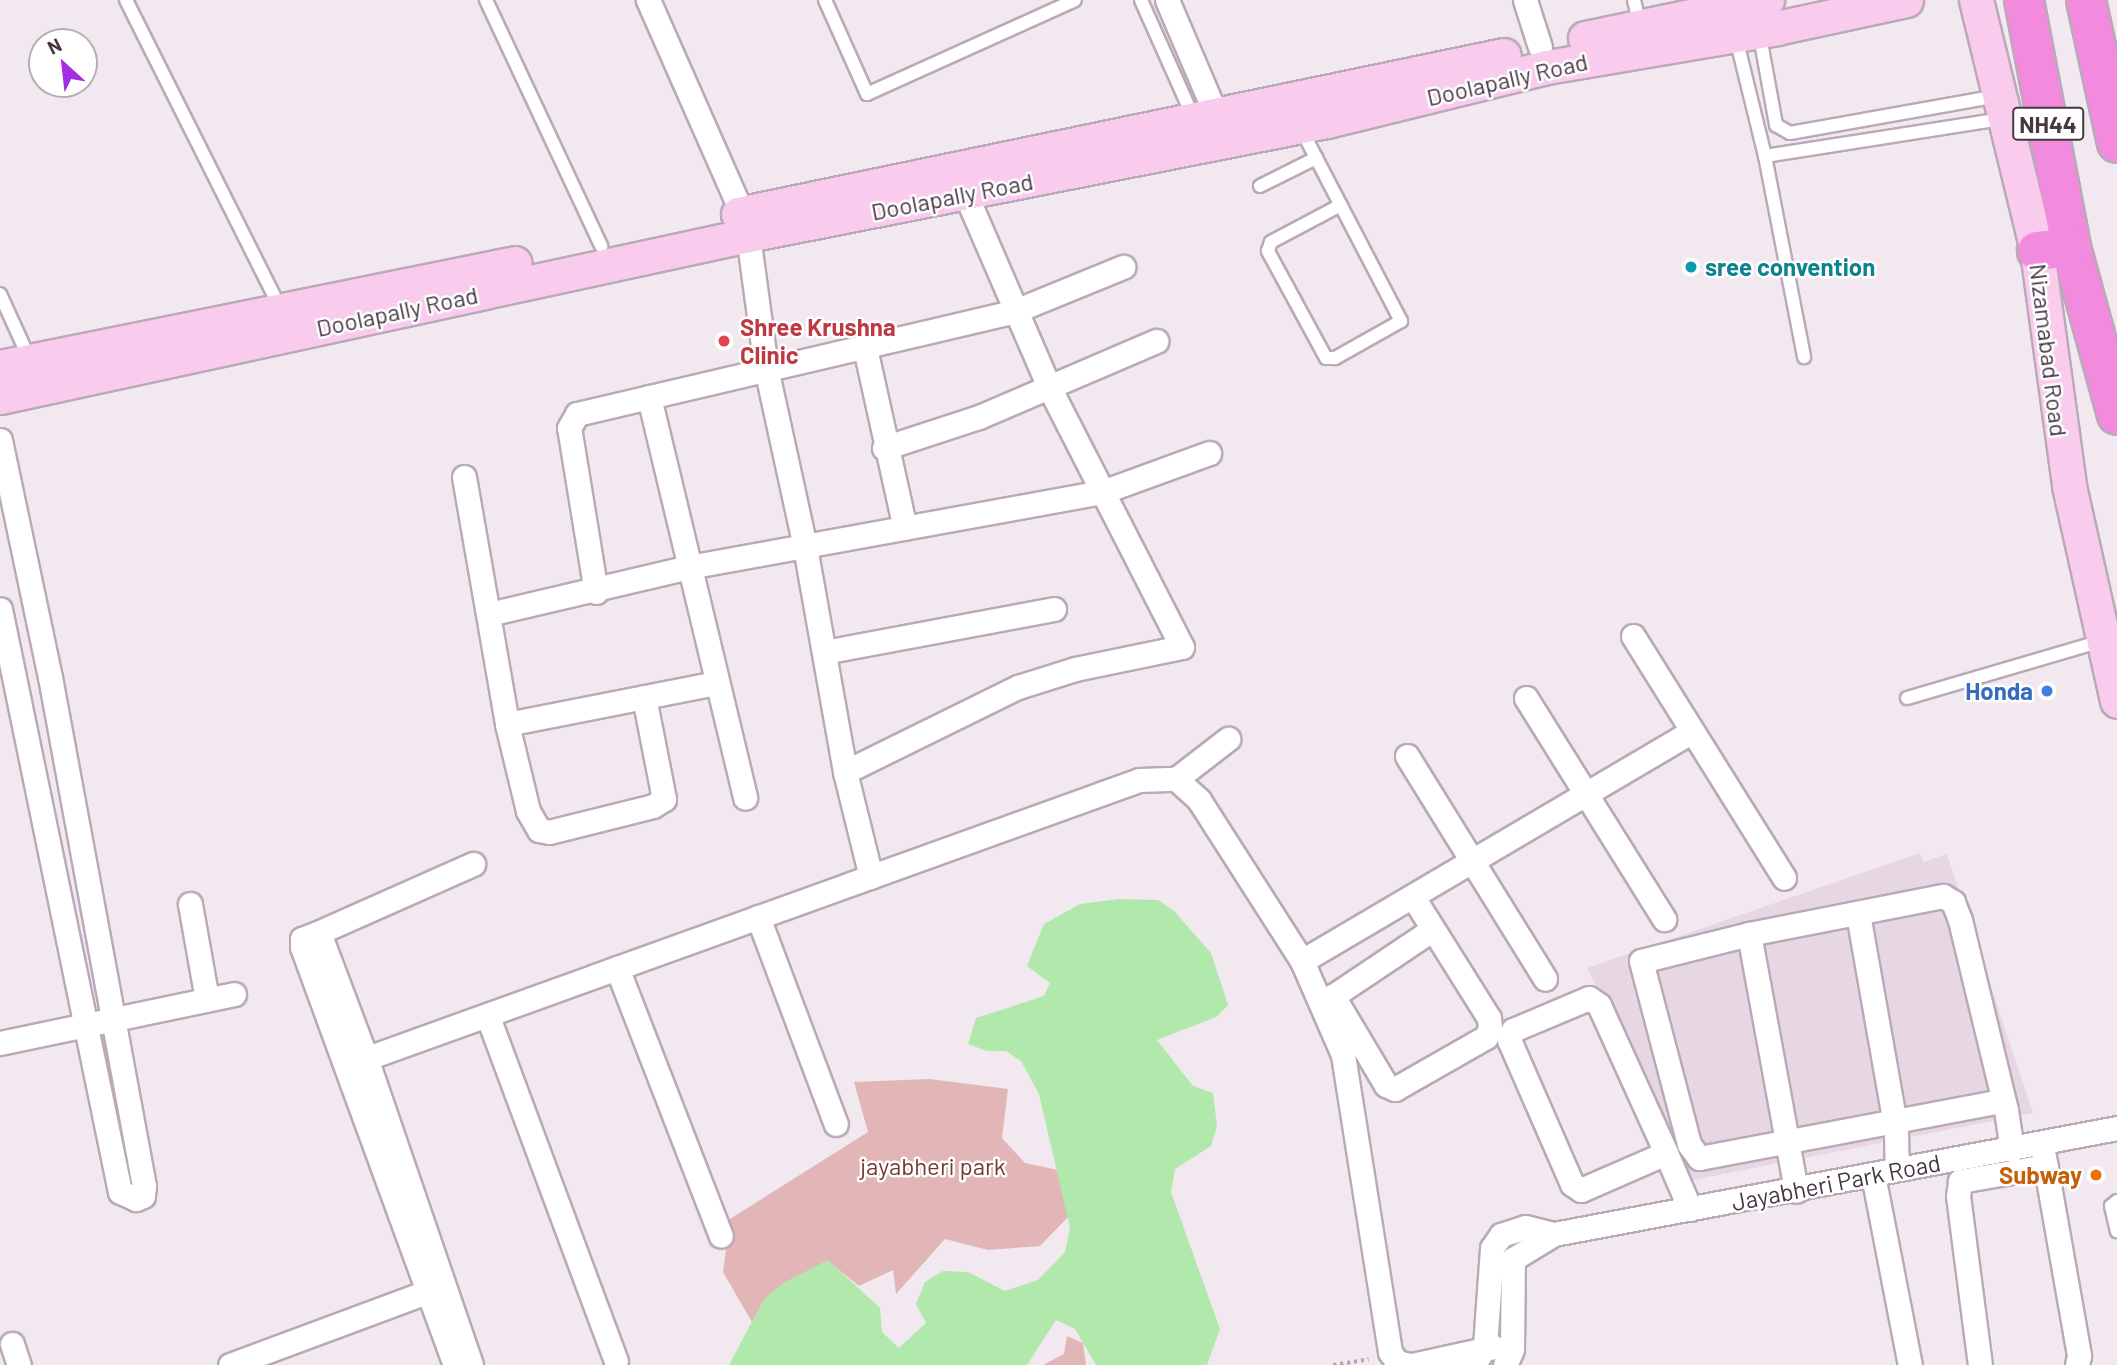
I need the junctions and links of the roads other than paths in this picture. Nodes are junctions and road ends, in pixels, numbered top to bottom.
1 (126, 0) edge
2 (486, 0) edge
3 (648, 0) edge
4 (825, 0) edge
5 (1075, 0) edge
6 (1141, 0) edge
7 (1167, 0) edge
8 (1525, 0) edge
9 (1906, 0) edge
10 (1976, 0) edge
11 (2024, 0) edge
12 (2086, 0) edge
13 (1637, 13) edge
14 (1739, 15) edge
15 (1541, 47) junction
16 (2001, 107) junction
17 (1206, 120) junction
18 (1300, 127) junction
19 (2117, 144) edge
20 (1765, 156) junction
21 (1316, 158) junction
22 (1260, 186) dead end
23 (966, 195) junction
24 (1341, 205) junction
25 (745, 224) junction
26 (601, 246) junction
27 (2054, 249) junction
28 (1123, 267) dead end
29 (0, 294) edge
30 (1015, 311) junction
31 (285, 321) junction
32 (1156, 341) dead end
33 (865, 348) junction
34 (1804, 356) dead end
35 (15, 363) edge
36 (766, 368) junction
37 (1049, 387) junction
38 (0, 397) edge
39 (649, 397) junction
40 (2117, 415) edge
41 (0, 440) edge
42 (884, 448) junction
43 (1209, 453) dead end
44 (464, 477) dead end
45 (1102, 492) junction
46 (905, 528) junction
47 (805, 547) junction
48 (689, 567) junction
49 (596, 592) junction
50 (1054, 609) dead end
51 (36, 613) junction
52 (489, 614) junction
53 (1, 615) edge
54 (1633, 636) dead end
55 (2103, 640) junction
56 (824, 652) junction
57 (716, 683) junction
58 (644, 697) junction
59 (1526, 698) dead end
60 (1907, 698) dead end
61 (2117, 701) edge
62 (507, 724) junction
63 (1690, 732) junction
64 (1228, 739) dead end
65 (1407, 756) dead end
66 (845, 772) junction
67 (1176, 779) junction
68 (1586, 792) junction
69 (745, 798) dead end
70 (1473, 860) junction
71 (473, 864) dead end
72 (85, 871) junction
73 (53, 876) junction
74 (871, 877) junction
75 (1784, 878) dead end
76 (1413, 897) junction
77 (190, 904) dead end
78 (1858, 914) junction
79 (758, 917) junction
80 (1664, 919) dead end
81 (1433, 929) junction
82 (1749, 934) junction
83 (1302, 961) junction
84 (617, 968) junction
85 (1545, 979) dead end
86 (234, 994) dead end
87 (207, 999) junction
88 (488, 1017) junction
89 (111, 1023) junction
90 (83, 1028) junction
91 (1341, 1030) junction
92 (0, 1043) edge
93 (357, 1062) junction
94 (2001, 1101) junction
95 (1893, 1120) junction
96 (836, 1124) dead end
97 (2117, 1128) edge
98 (1788, 1141) junction
99 (2012, 1150) junction
100 (1666, 1153) junction
101 (2044, 1156) junction
102 (1897, 1169) junction
103 (1873, 1175) junction
104 (1796, 1191) junction
105 (2117, 1201) edge
106 (1690, 1209) junction
107 (2117, 1231) edge
108 (1554, 1234) junction
109 (721, 1236) dead end
110 (436, 1289) junction
111 (1479, 1356) edge
112 (1509, 1357) edge
113 (616, 1360) dead end
114 (230, 1365) edge
115 (455, 1365) edge
116 (471, 1365) edge
117 (1411, 1365) edge
118 (1910, 1365) edge
119 (1980, 1365) edge
120 (2077, 1365) edge

1 - 31 lane
2 - 26 lane
3 - 25 street
4 - 5 lane
6 - 17 lane
7 - 17 street
8 - 15 street
9 - 14 main road, Doolapally Road
10 - 16 main road, Nizamabad Road
11 - 27 highway, Nizamabad Road / NH44
12 - 19 highway, NH44
13 - 14 main road, Doolapally Road
13 - 15 main road, Doolapally Road
14 - 16 lane
14 - 18 main road, Doolapally Road
14 - 20 lane
15 - 17 main road, Doolapally Road
16 - 20 lane
16 - 27 main road, Nizamabad Road
17 - 25 main road, Doolapally Road
18 - 21 lane
18 - 23 main road, Doolapally Road
20 - 34 lane
21 - 22 lane
21 - 24 lane
23 - 25 main road, Doolapally Road
23 - 30 street
24 - 24 lane
25 - 26 main road, Doolapally Road
25 - 31 main road, Doolapally Road
25 - 36 street
26 - 31 main road, Doolapally Road
27 - 40 highway, Nizamabad Road / NH44
27 - 55 main road, Nizamabad Road
28 - 30 street
29 - 35 lane
30 - 33 street
30 - 37 street
31 - 35 main road, Doolapally Road
31 - 38 main road, Doolapally Road
32 - 37 street
33 - 36 street
33 - 42 street
36 - 39 street
36 - 47 street
37 - 42 street
37 - 45 street
39 - 48 street
39 - 49 street
41 - 51 street
42 - 46 street
43 - 45 street
44 - 52 street
45 - 46 street
45 - 66 street
46 - 47 street
47 - 48 street
47 - 56 street
48 - 49 street
48 - 57 street
49 - 52 street
50 - 56 street
51 - 53 street
51 - 72 street
52 - 62 street
53 - 73 street
54 - 63 street
55 - 60 lane
55 - 61 main road, Nizamabad Road
56 - 66 street
57 - 58 street
57 - 69 street
58 - 62 street
58 - 62 street
59 - 68 street
63 - 68 street
63 - 75 street
64 - 67 street
65 - 70 street
66 - 74 street
67 - 74 street
67 - 83 street
68 - 70 street
68 - 80 street
70 - 76 street
70 - 85 street
71 - 93 street
72 - 73 street
72 - 89 street
73 - 90 street
74 - 79 street
76 - 81 street
76 - 83 street
77 - 87 street
78 - 82 street
78 - 94 street
78 - 95 street
79 - 84 street
79 - 96 street
81 - 91 street
81 - 91 street
82 - 98 street
82 - 98 street
83 - 91 street
84 - 88 street
84 - 109 street
86 - 87 street
87 - 89 street
88 - 93 street
88 - 113 street
89 - 90 street
89 - 90 street
90 - 92 street
91 - 117 street
93 - 110 street
94 - 95 street
94 - 99 street
95 - 98 street
95 - 102 street
97 - 101 street, Jayabheri Park Road
98 - 104 street
99 - 101 street, Jayabheri Park Road
99 - 102 street, Jayabheri Park Road
100 - 100 street
100 - 106 street
101 - 119 street
101 - 120 street
102 - 103 street, Jayabheri Park Road
103 - 104 street, Jayabheri Park Road
103 - 118 street
104 - 106 street, Jayabheri Park Road
105 - 107 lane
106 - 108 street, Jayabheri Park Road
108 - 111 street, Jayabheri Park Road
108 - 112 street, Jayabheri Park Road
110 - 114 street
110 - 115 street
110 - 116 street
111 - 112 street
111 - 117 street

